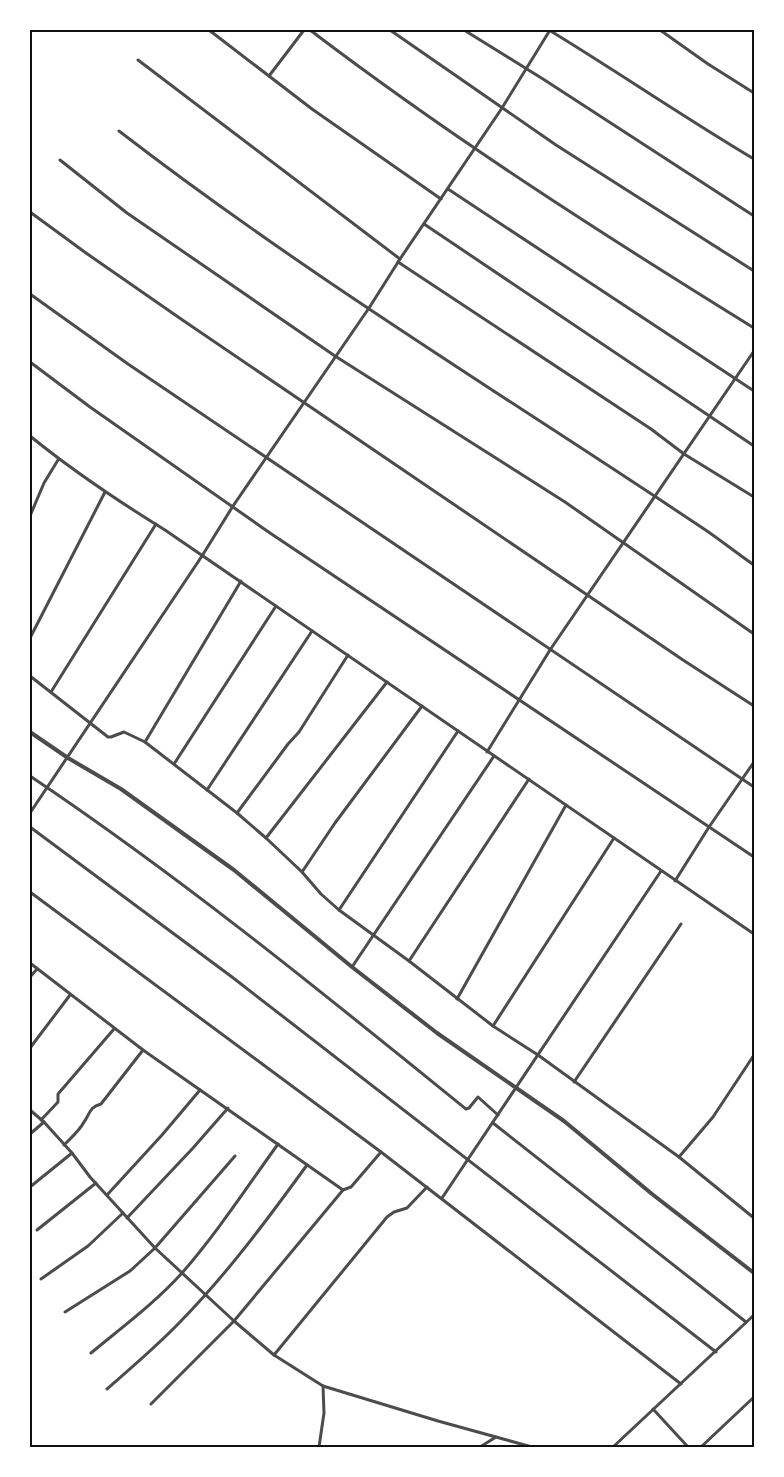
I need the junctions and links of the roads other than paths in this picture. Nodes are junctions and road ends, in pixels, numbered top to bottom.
1 (208, 30) edge
2 (304, 30) edge
3 (310, 30) edge
4 (390, 30) edge
5 (464, 30) edge
6 (550, 30) edge
7 (660, 30) edge
8 (138, 60) dead end
9 (527, 70) junction
10 (269, 76) junction
11 (754, 93) edge
12 (502, 108) junction
13 (119, 132) dead end
14 (475, 148) junction
15 (754, 159) edge
16 (60, 160) dead end
17 (448, 189) junction
18 (441, 199) junction
19 (30, 212) edge
20 (754, 216) edge
21 (424, 224) junction
22 (399, 261) junction
23 (754, 271) edge
24 (30, 294) edge
25 (369, 308) junction
26 (754, 328) edge
27 (754, 351) edge
28 (335, 356) junction
29 (30, 362) edge
30 (735, 377) junction
31 (754, 390) edge
32 (305, 403) junction
33 (710, 416) junction
34 (30, 436) edge
35 (754, 446) edge
36 (684, 454) junction
37 (268, 457) junction
38 (58, 460) junction
39 (105, 492) junction
40 (655, 498) junction
41 (754, 498) edge
42 (233, 506) junction
43 (30, 516) edge
44 (156, 524) junction
45 (623, 544) junction
46 (202, 556) junction
47 (754, 565) edge
48 (241, 582) junction
49 (588, 596) junction
50 (276, 606) junction
51 (312, 631) junction
52 (754, 634) edge
53 (30, 638) edge
54 (550, 650) junction
55 (348, 655) junction
56 (30, 676) edge
57 (387, 682) junction
58 (51, 692) junction
59 (519, 700) junction
60 (422, 706) junction
61 (754, 706) edge
62 (90, 724) junction
63 (458, 731) junction
64 (30, 732) edge
65 (145, 742) junction
66 (487, 752) junction
67 (494, 756) junction
68 (68, 758) junction
69 (754, 762) edge
70 (174, 764) junction
71 (30, 776) edge
72 (529, 779) junction
73 (743, 780) junction
74 (754, 786) edge
75 (47, 787) junction
76 (207, 790) junction
77 (566, 805) junction
78 (30, 813) edge
79 (237, 813) junction
80 (30, 827) edge
81 (709, 827) junction
82 (266, 838) junction
83 (614, 838) junction
84 (754, 857) edge
85 (661, 871) junction
86 (302, 872) junction
87 (675, 881) junction
88 (30, 892) edge
89 (339, 910) junction
90 (681, 924) dead end
91 (754, 934) edge
92 (373, 935) junction
93 (409, 961) junction
94 (30, 963) edge
95 (352, 967) junction
96 (37, 969) junction
97 (30, 977) edge
98 (70, 995) junction
99 (457, 999) junction
100 (493, 1026) junction
101 (114, 1028) junction
102 (30, 1048) edge
103 (143, 1050) junction
104 (538, 1055) junction
105 (754, 1055) edge
106 (574, 1082) junction
107 (516, 1088) junction
108 (200, 1090) junction
109 (228, 1108) junction
110 (30, 1110) edge
111 (498, 1115) junction
112 (42, 1121) junction
113 (493, 1123) junction
114 (30, 1134) edge
115 (278, 1144) junction
116 (64, 1145) junction
117 (382, 1152) junction
118 (72, 1154) junction
119 (235, 1156) dead end
120 (679, 1157) junction
121 (469, 1160) junction
122 (307, 1165) junction
123 (96, 1184) junction
124 (30, 1187) edge
125 (427, 1187) junction
126 (344, 1190) junction
127 (107, 1194) junction
128 (442, 1198) junction
129 (123, 1213) junction
130 (127, 1218) junction
131 (754, 1218) edge
132 (37, 1230) dead end
133 (155, 1248) junction
134 (182, 1273) junction
135 (754, 1273) edge
136 (41, 1279) dead end
137 (206, 1294) junction
138 (65, 1312) dead end
139 (754, 1315) edge
140 (234, 1321) junction
141 (746, 1322) junction
142 (716, 1352) junction
143 (91, 1353) dead end
144 (274, 1355) junction
145 (681, 1384) junction
146 (323, 1386) junction
147 (107, 1389) dead end
148 (754, 1397) edge
149 (151, 1404) dead end
150 (653, 1409) junction
151 (496, 1436) junction
152 (318, 1447) edge
153 (480, 1447) edge
154 (532, 1447) edge
155 (613, 1447) edge
156 (688, 1447) edge
157 (701, 1447) edge

1 - 10 street
2 - 10 street
3 - 14 street
4 - 12 street
5 - 9 street
6 - 9 street
6 - 15 street
7 - 11 street
8 - 22 street
9 - 12 street
9 - 20 street
10 - 18 street
12 - 14 street
12 - 23 street
13 - 25 street
14 - 17 street
14 - 26 street
16 - 28 street
17 - 18 street
17 - 30 street
18 - 21 street
19 - 32 street
21 - 22 street
21 - 33 street
22 - 25 street
22 - 36 street
24 - 37 street
25 - 28 street
25 - 40 street
27 - 30 street
28 - 32 street
28 - 45 street
29 - 42 street
30 - 31 street
30 - 33 street
32 - 37 street
32 - 49 street
33 - 35 street
33 - 36 street
34 - 38 street
36 - 40 street
36 - 41 street
37 - 42 street
37 - 54 street
38 - 39 street
38 - 43 street
39 - 44 street
39 - 53 street
40 - 45 street
40 - 47 street
42 - 46 street
42 - 59 street
44 - 46 street
44 - 58 street
45 - 49 street
45 - 52 street
46 - 48 street
46 - 62 street
48 - 50 street
48 - 65 street
49 - 54 street
49 - 61 street
50 - 51 street
50 - 70 street
51 - 55 street
51 - 76 street
54 - 59 street
54 - 73 street
55 - 57 street
55 - 79 street
56 - 58 street
57 - 60 street
57 - 82 street
58 - 62 street
59 - 66 street
59 - 81 street
60 - 63 street
60 - 86 street
62 - 65 street
62 - 68 street
63 - 66 street
63 - 89 street
64 - 68 street
65 - 70 street
66 - 67 street
67 - 72 street
67 - 92 street
68 - 75 street
68 - 95 street
69 - 73 street
70 - 76 street
71 - 75 street
72 - 77 street
72 - 93 street
73 - 74 street
73 - 81 street
75 - 78 street
75 - 111 street
76 - 79 street
77 - 83 street
77 - 99 street
79 - 82 street
80 - 121 street
81 - 84 street
81 - 87 street
82 - 86 street
83 - 85 street
83 - 100 street
85 - 87 street
85 - 104 street
86 - 89 street
87 - 91 street
88 - 117 street
89 - 92 street
90 - 106 street
92 - 93 street
92 - 95 street
93 - 99 street
94 - 96 street
95 - 107 street
96 - 97 street
96 - 98 street
98 - 101 street
98 - 102 street
99 - 100 street
100 - 104 street
101 - 103 street
101 - 112 street
103 - 108 street
103 - 116 street
104 - 106 street
104 - 107 street
105 - 120 street
106 - 120 street
107 - 111 street
107 - 135 street
108 - 109 street
108 - 127 street
109 - 115 street
109 - 130 street
110 - 112 street
111 - 113 street
112 - 114 street
112 - 116 street
113 - 121 street
113 - 141 street
115 - 122 street
115 - 134 street
116 - 118 street
117 - 125 street
117 - 126 street
118 - 123 street
118 - 124 street
119 - 133 street
120 - 131 street
121 - 128 street
121 - 142 street
122 - 126 street
122 - 137 street
123 - 127 street
123 - 132 street
125 - 128 street
125 - 144 street
126 - 140 street
127 - 129 street
128 - 145 street
129 - 130 street
129 - 136 street
130 - 133 street
133 - 134 street
133 - 138 street
134 - 137 street
134 - 143 street
137 - 140 street
137 - 147 street
139 - 141 street
140 - 144 street
140 - 149 street
141 - 142 street
142 - 145 street
144 - 146 street
145 - 150 street
146 - 151 street
146 - 152 street
148 - 157 street
150 - 155 street
150 - 156 street
151 - 153 street
151 - 154 street

